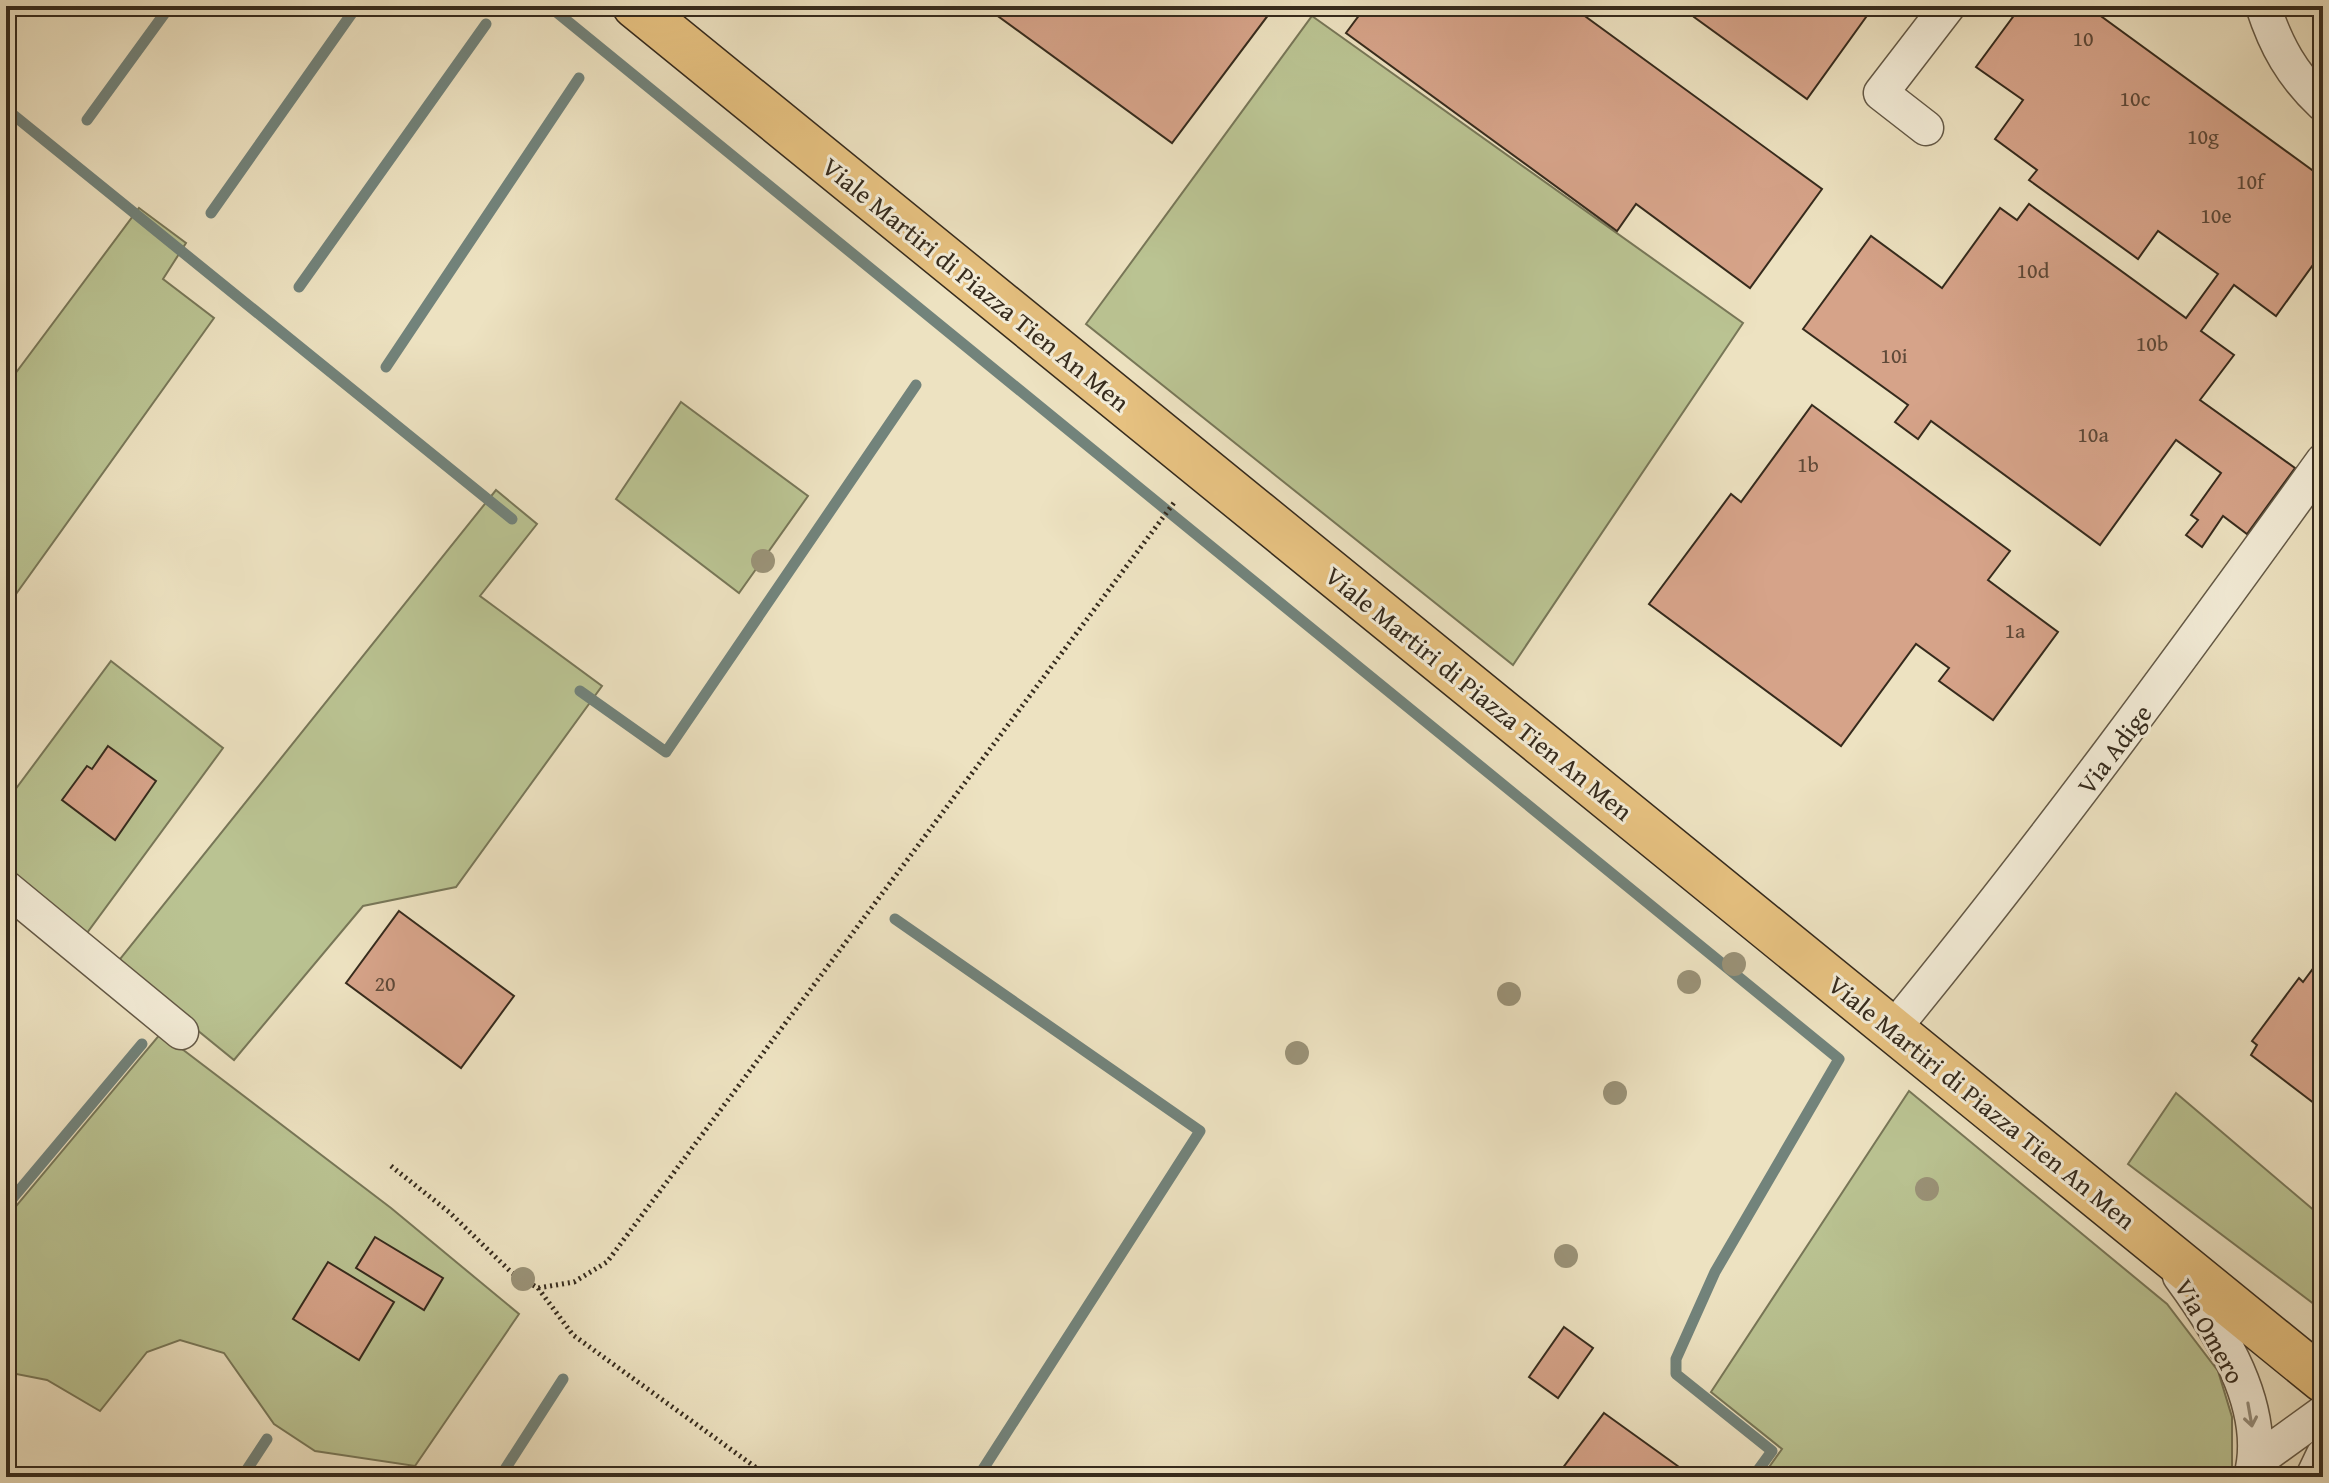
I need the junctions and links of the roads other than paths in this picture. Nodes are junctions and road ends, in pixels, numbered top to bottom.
1 (635, 6) edge
2 (1948, 6) edge
3 (2263, 6) edge
4 (2323, 104) edge
5 (1926, 128) dead end
6 (2323, 461) edge
7 (6, 888) edge
8 (1893, 1029) junction
9 (181, 1032) dead end
10 (2161, 1249) junction
11 (2323, 1380) edge
12 (2323, 1413) edge
13 (2323, 1456) edge
14 (2252, 1470) edge
15 (2313, 1477) edge

1 - 8 main road, Viale Martiri di Piazza Tien An Men
2 - 5 street
3 - 4 street
6 - 8 street, Via Adige
7 - 9 street
8 - 10 main road, Viale Martiri di Piazza Tien An Men
10 - 11 main road, Viale Martiri di Piazza Tien An Men
10 -> 14 street, Via Omero
12 - 14 street, Via Omero
13 - 15 street

